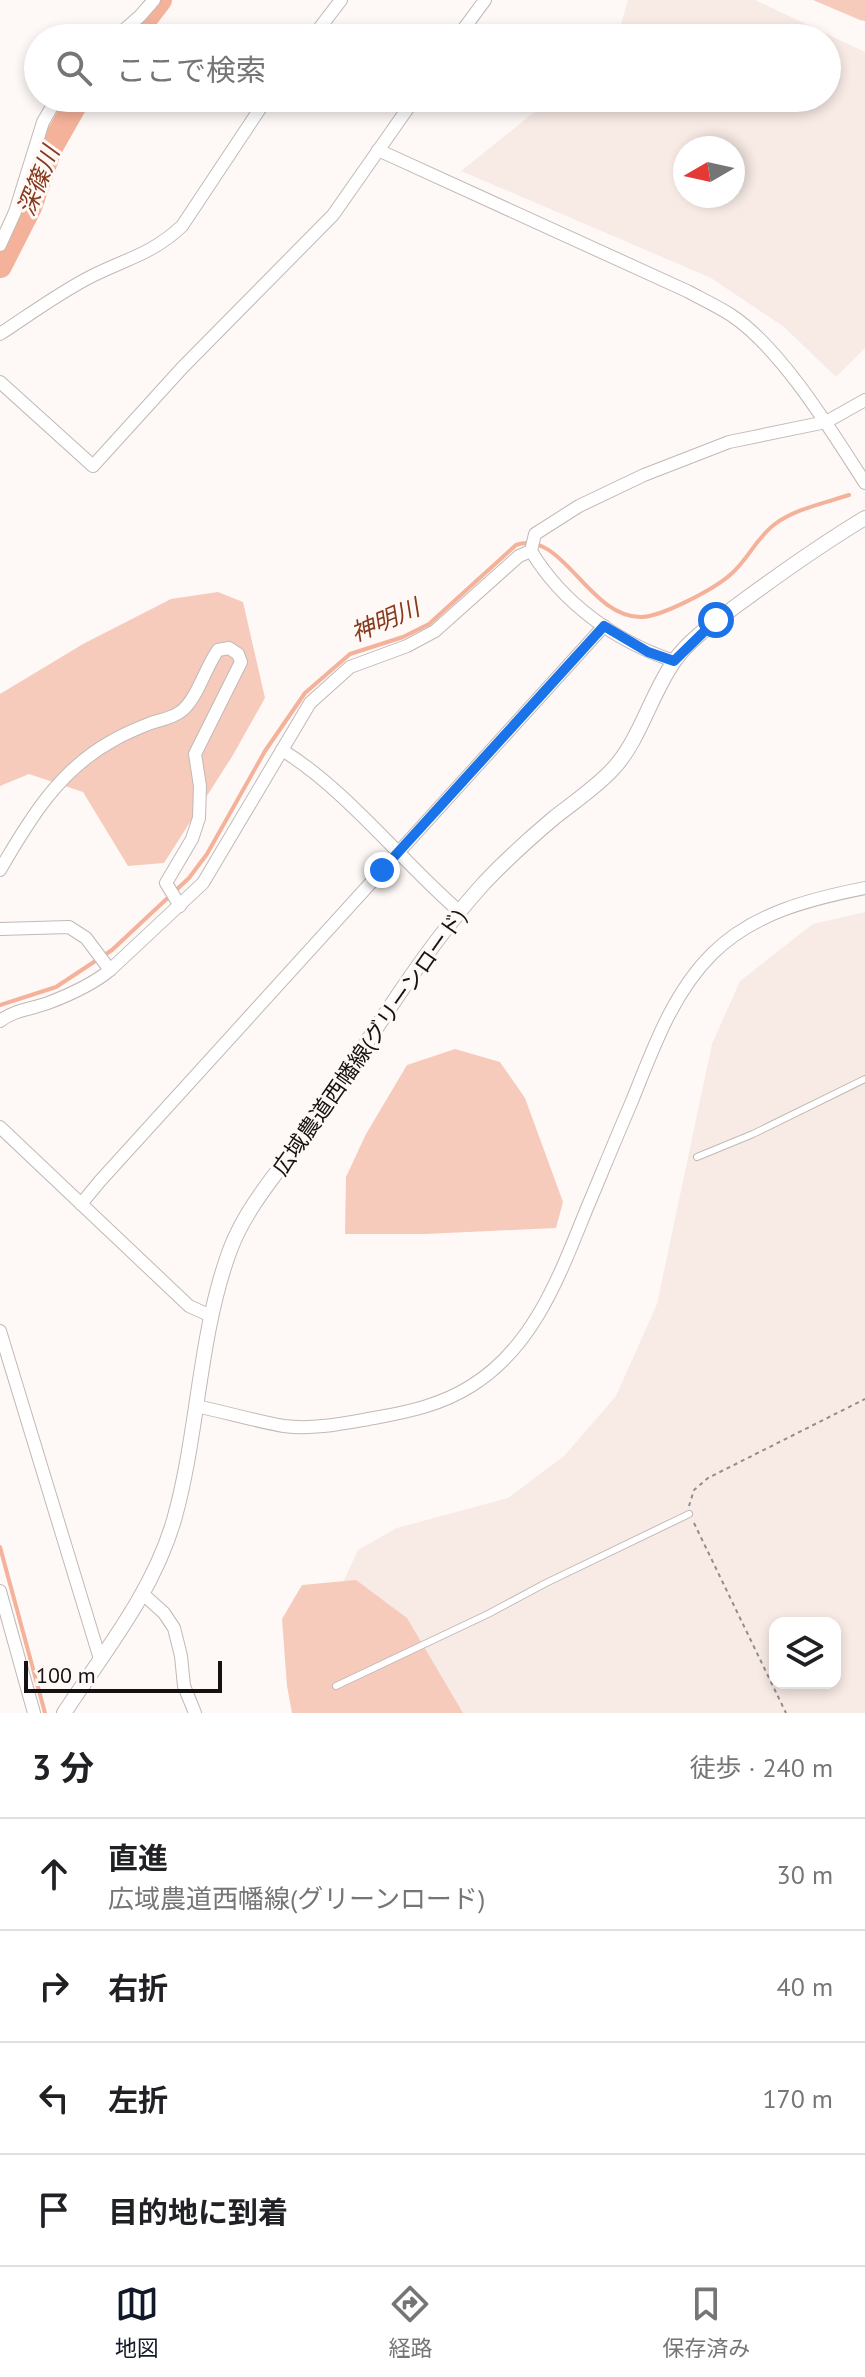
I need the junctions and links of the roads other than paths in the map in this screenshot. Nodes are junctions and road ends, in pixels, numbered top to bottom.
1 (154, 0) edge
2 (341, 0) edge
3 (485, 0) edge
4 (131, 24) edge
5 (323, 24) edge
6 (467, 24) edge
7 (49, 112) edge
8 (258, 112) edge
9 (405, 112) edge
10 (378, 150) junction
11 (0, 245) edge
12 (0, 334) edge
13 (0, 382) edge
14 (865, 400) edge
15 (826, 422) junction
16 (865, 483) edge
17 (865, 518) edge
18 (531, 551) junction
19 (604, 626) junction
20 (674, 661) junction
21 (282, 750) junction
22 (397, 854) junction
23 (0, 870) edge
24 (865, 888) edge
25 (178, 904) junction
26 (460, 912) junction
27 (0, 929) edge
28 (104, 963) junction
29 (0, 1021) edge
30 (865, 1079) edge
31 (0, 1127) edge
32 (697, 1157) dead end
33 (81, 1204) junction
34 (211, 1316) junction
35 (0, 1331) edge
36 (196, 1406) junction
37 (689, 1514) road end
38 (0, 1591) edge
39 (144, 1595) junction
40 (100, 1659) junction
41 (336, 1686) dead end
42 (34, 1713) edge
43 (64, 1713) edge
44 (195, 1713) edge

1 - 4 street
2 - 5 street
3 - 6 street
7 - 11 street
8 - 12 street
9 - 10 street
10 - 13 street
10 - 15 street
14 - 15 street
15 - 16 street
15 - 18 street
17 - 20 street, 広域農道西幡線(グリーンロード)
18 - 19 street
18 - 21 street
19 - 20 street
19 - 22 street
20 - 26 street, 広域農道西幡線(グリーンロード)
21 - 22 street
21 - 25 street
22 - 26 street
22 - 33 street
23 - 25 street
24 - 36 street
25 - 28 street
26 - 34 street, 広域農道西幡線(グリーンロード)
27 - 28 street
28 - 29 street
30 - 32 lane
31 - 33 street
33 - 34 street
34 - 36 street, 広域農道西幡線(グリーンロード)
35 - 40 street
36 - 39 street, 広域農道西幡線(グリーンロード)
37 - 41 lane
38 - 42 street
39 - 40 street, 広域農道西幡線(グリーンロード)
39 - 44 street
40 - 43 street, 広域農道西幡線(グリーンロード)

